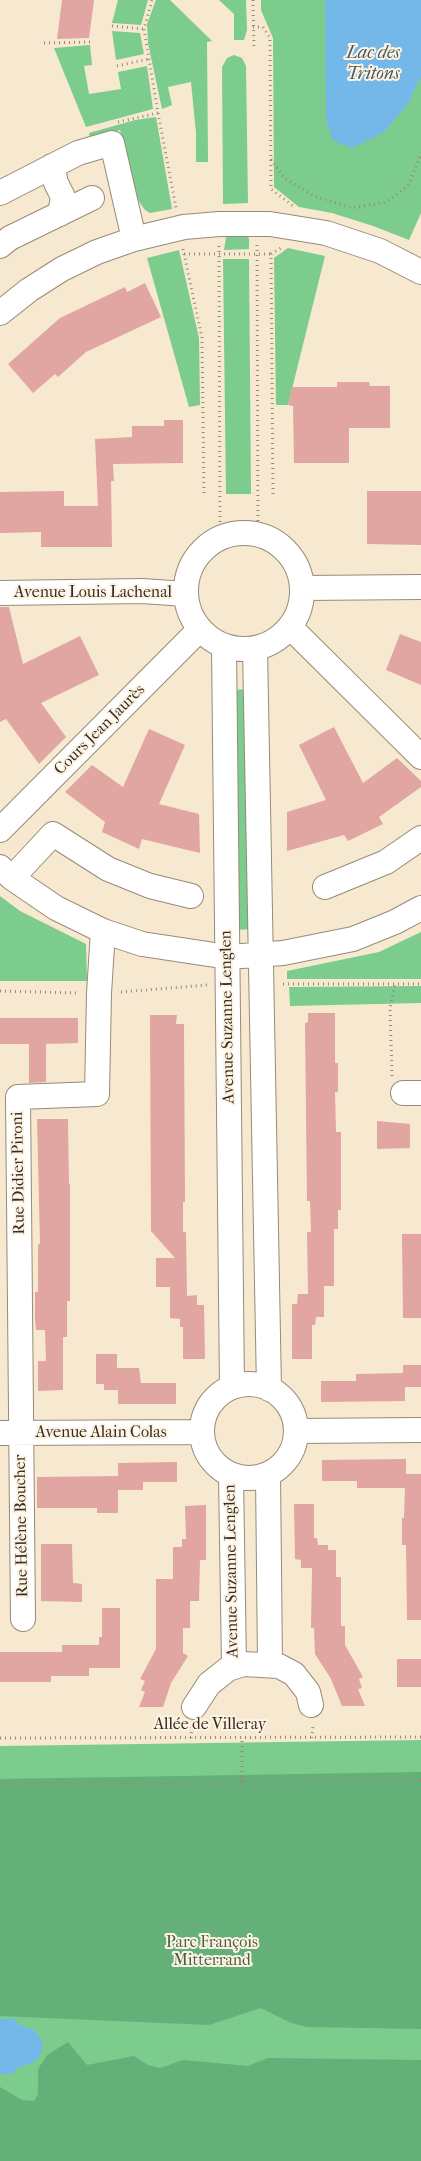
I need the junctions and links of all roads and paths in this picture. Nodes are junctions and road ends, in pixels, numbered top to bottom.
1 (152, 0) edge
2 (253, 0) edge
3 (112, 26) dead end
4 (253, 27) junction
5 (144, 30) junction
6 (90, 42) dead end
7 (44, 43) dead end
8 (254, 48) dead end
9 (149, 59) junction
10 (117, 66) dead end
11 (158, 113) junction
12 (114, 123) dead end
13 (421, 154) edge
14 (270, 158) junction
15 (52, 166) junction
16 (0, 193) edge
17 (92, 198) dead end
18 (60, 214) junction
19 (219, 224) junction
20 (257, 224) junction
21 (290, 227) junction
22 (179, 228) junction
23 (134, 238) junction
24 (0, 246) edge
25 (184, 254) junction
26 (219, 254) junction
27 (257, 254) junction
28 (271, 254) junction
29 (421, 272) edge
30 (0, 313) edge
31 (273, 494) dead end
32 (204, 495) dead end
33 (258, 534) junction
34 (220, 538) junction
35 (302, 588) junction
36 (421, 588) edge
37 (0, 593) edge
38 (186, 594) junction
39 (290, 627) junction
40 (200, 629) junction
41 (224, 646) junction
42 (255, 648) junction
43 (421, 757) edge
44 (0, 830) edge
45 (421, 838) edge
46 (6, 873) edge
47 (325, 887) dead end
48 (191, 896) dead end
49 (421, 908) edge
50 (103, 931) junction
51 (261, 956) junction
52 (228, 957) junction
53 (395, 984) dead end
54 (412, 1093) edge
55 (232, 1387) junction
56 (269, 1389) junction
57 (421, 1430) edge
58 (296, 1431) junction
59 (202, 1432) junction
60 (11, 1433) edge
61 (268, 1474) junction
62 (231, 1475) junction
63 (23, 1619) dead end
64 (270, 1664) junction
65 (234, 1666) junction
66 (312, 1705) dead end
67 (194, 1707) dead end
68 (421, 1737) edge
69 (0, 1738) edge
70 (242, 1738) junction
71 (421, 1780) edge
72 (242, 1782) junction
73 (0, 1784) edge

1 - 5 path
2 - 4 path
3 - 5 path
4 - 8 path
4 - 14 path
5 - 9 path
6 - 7 path
9 - 10 path
9 - 11 path
11 - 12 path
11 - 22 path
13 - 14 path
14 - 21 path
15 - 16 street
15 - 18 street
15 - 23 street
17 - 18 street
18 - 24 street
19 - 20 street
19 - 22 street
19 - 26 path
20 - 21 street
20 - 27 path
21 - 28 path
21 - 29 street
22 - 23 street
22 - 25 path
23 - 30 street
25 - 26 path
25 - 32 path
26 - 27 path
26 - 34 path
27 - 28 path
27 - 33 path
28 - 31 path
33 - 34 street
33 - 35 street
34 - 38 street
35 - 36 street
35 - 39 street
37 - 38 street, Avenue Louis Lachenal
38 - 40 street
39 - 42 street
39 - 43 street
40 - 41 street
40 - 44 street, Cours Jean Jaurès
41 - 42 street
41 - 52 street, Avenue Suzanne Lenglen
42 - 51 street, Avenue Suzanne Lenglen
45 - 47 street
46 - 48 street
46 - 50 street
49 - 51 street
50 - 52 street
50 - 60 street, Rue Didier Pironi
51 - 52 street
51 - 56 street, Avenue Suzanne Lenglen
52 - 55 street, Avenue Suzanne Lenglen
53 - 54 path
55 - 56 street
55 - 59 street
56 - 58 street
57 - 58 street
58 - 61 street
59 - 60 street, Avenue Alain Colas
59 - 62 street
60 - 63 street, Rue Hélène Boucher
61 - 62 street
61 - 64 street
62 - 65 street, Avenue Suzanne Lenglen
64 - 65 street, Avenue Suzanne Lenglen
64 - 66 street, Avenue Suzanne Lenglen
65 - 67 street, Avenue Suzanne Lenglen
68 - 70 path, Allée de Villeray
69 - 70 path, Allée de Villeray
70 - 72 path
71 - 72 path
72 - 73 path

